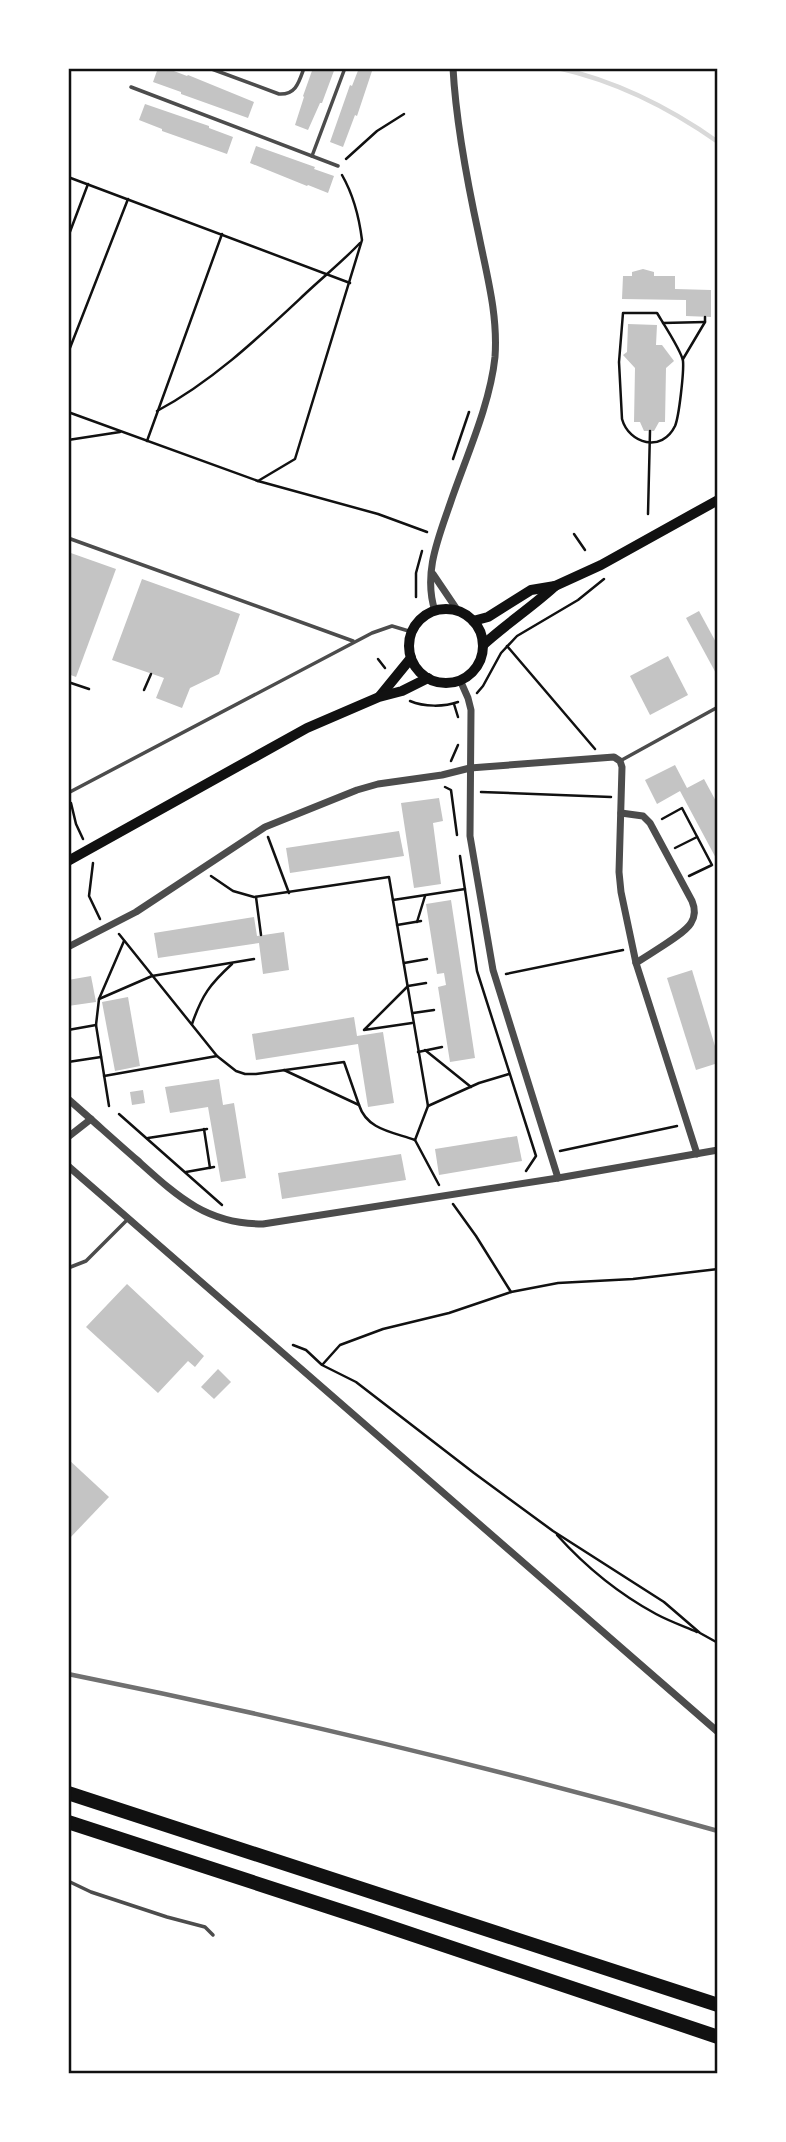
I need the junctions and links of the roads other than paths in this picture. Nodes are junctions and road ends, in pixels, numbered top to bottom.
1 (209, 68) edge
2 (304, 68) edge
3 (345, 68) edge
4 (453, 68) edge
5 (131, 87) dead end
6 (313, 156) junction
7 (338, 166) road end
8 (718, 500) edge
9 (68, 538) edge
10 (432, 573) junction
11 (555, 586) junction
12 (435, 611) junction
13 (458, 611) junction
14 (474, 621) junction
15 (412, 632) junction
16 (354, 641) junction
17 (483, 645) junction
18 (411, 658) junction
19 (428, 678) junction
20 (460, 680) junction
21 (379, 697) junction
22 (718, 707) edge
23 (620, 761) junction
24 (470, 768) junction
25 (69, 793) edge
26 (621, 813) junction
27 (68, 860) edge
28 (68, 947) edge
29 (636, 963) junction
30 (68, 1099) edge
31 (91, 1119) junction
32 (68, 1138) edge
33 (718, 1150) edge
34 (696, 1154) junction
35 (68, 1166) edge
36 (558, 1178) junction
37 (128, 1218) junction
38 (68, 1268) edge
39 (718, 1732) edge
40 (68, 1793) edge
41 (68, 1822) edge
42 (68, 1881) edge
43 (214, 1936) dead end
44 (718, 2005) edge
45 (718, 2037) edge

1 - 2 lane
3 - 6 lane
4 - 10 street
5 - 6 lane
6 - 7 lane
8 - 11 main road
9 - 16 lane
10 - 12 street
10 - 13 street
11 - 14 main road
11 - 17 main road
12 - 13 main road
12 - 15 main road
13 - 14 main road
14 - 17 main road
15 - 16 lane
15 - 18 main road
16 - 25 lane
17 - 20 main road
18 - 19 main road
18 - 21 main road
19 - 20 main road
19 - 21 main road
20 - 24 street
21 - 27 main road
22 - 23 lane
23 - 24 street
23 - 26 street
24 - 28 street
24 - 36 street
26 - 29 street
26 - 29 street
29 - 34 street
30 - 31 street
31 - 32 street
31 - 36 street
33 - 34 street
34 - 36 street
35 - 37 street
37 - 38 lane
37 - 39 street
40 - 44 highway
41 - 45 highway
42 - 43 lane

